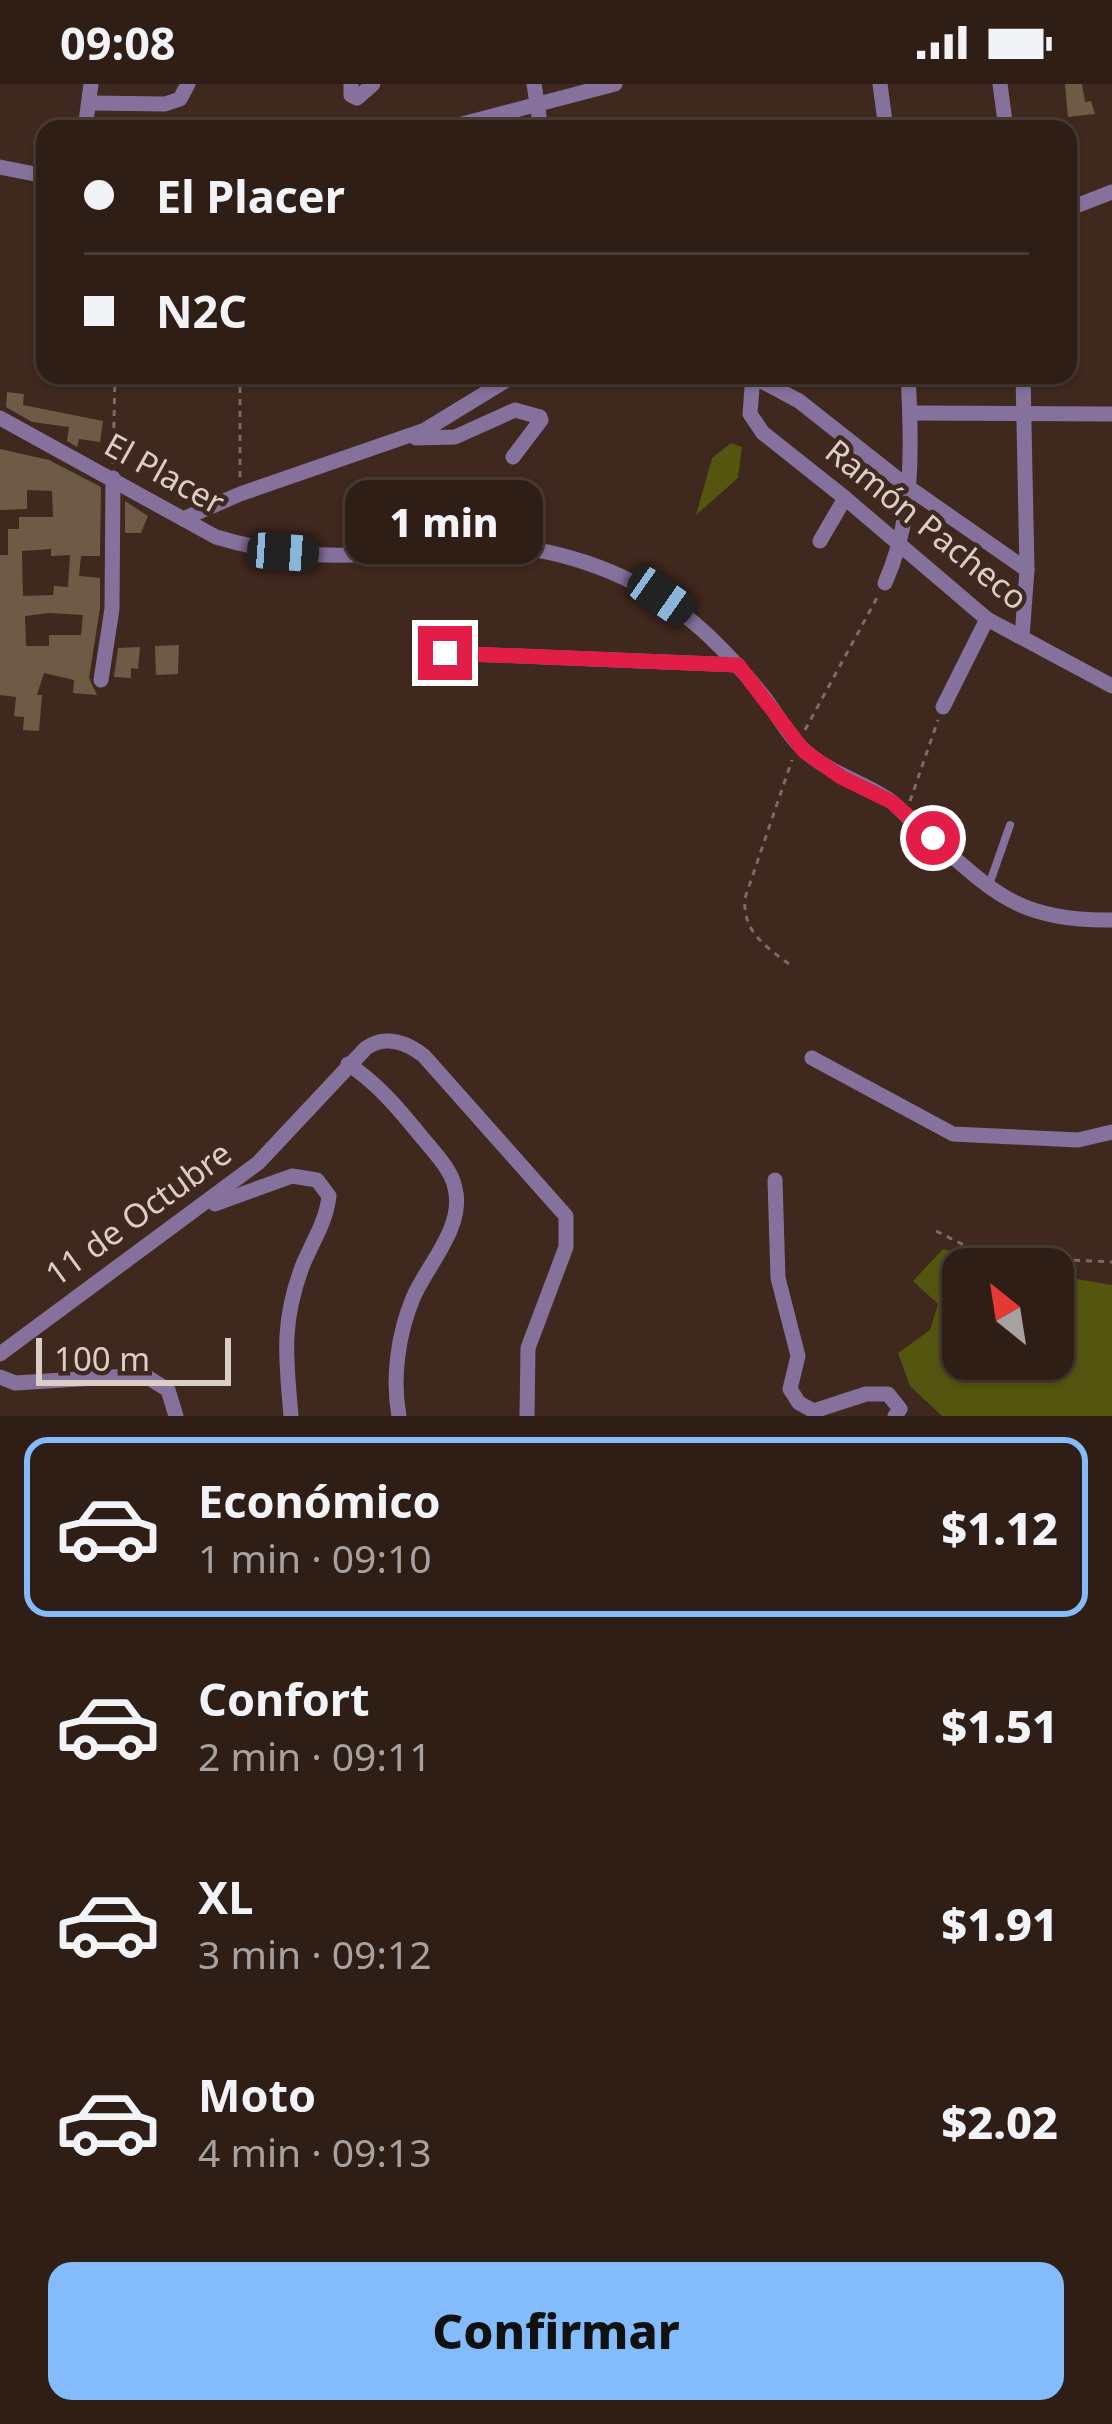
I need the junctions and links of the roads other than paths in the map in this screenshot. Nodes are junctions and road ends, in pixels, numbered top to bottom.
1 (91, 84) edge
2 (188, 84) edge
3 (373, 84) edge
4 (534, 84) edge
5 (615, 84) edge
6 (880, 84) edge
7 (1000, 84) edge
8 (351, 89) edge
9 (91, 103) junction
10 (537, 104) junction
11 (87, 120) edge
12 (477, 120) edge
13 (540, 120) edge
14 (885, 120) edge
15 (1005, 120) edge
16 (0, 167) edge
17 (36, 174) edge
18 (1112, 192) edge
19 (1077, 205) edge
20 (502, 384) edge
21 (751, 384) edge
22 (767, 384) edge
23 (908, 384) edge
24 (1023, 384) edge
25 (910, 412) junction
26 (1024, 413) junction
27 (1112, 414) edge
28 (0, 418) edge
29 (401, 438) junction
30 (513, 457) dead end
31 (113, 478) junction
32 (908, 487) junction
33 (845, 498) junction
34 (183, 519) junction
35 (820, 541) dead end
36 (901, 547) junction
37 (1028, 570) junction
38 (884, 584) dead end
39 (987, 620) junction
40 (1022, 637) junction
41 (445, 653) dead end
42 (738, 665) junction
43 (101, 680) dead end
44 (1112, 686) edge
45 (943, 706) road end
46 (1010, 825) dead end
47 (988, 885) junction
48 (1112, 920) edge
49 (812, 1058) dead end
50 (348, 1064) junction
51 (1112, 1132) edge
52 (776, 1180) dead end
53 (204, 1207) junction
54 (0, 1354) edge
55 (0, 1377) edge
56 (176, 1416) edge
57 (291, 1416) edge
58 (399, 1416) edge
59 (527, 1416) edge
60 (895, 1416) edge

1 - 9 street
2 - 9 street
3 - 8 street
4 - 10 street
5 - 10 street
6 - 14 street
7 - 15 street
9 - 11 street
10 - 12 street
10 - 13 street
16 - 17 street
18 - 19 street
20 - 29 street
21 - 33 street, Ramón Pacheco
22 - 32 street
23 - 25 street
24 - 26 street
25 - 26 street
25 - 32 street
26 - 27 street
26 - 37 street
28 - 31 street, El Placer
29 - 30 street
29 - 34 street
31 - 34 street, El Placer
31 - 43 street
32 - 36 street
32 - 37 street
33 - 35 street
33 - 36 street, Ramón Pacheco
34 - 42 street, El Placer
36 - 38 street
36 - 39 street, Ramón Pacheco
37 - 40 street
39 - 40 street, Ramón Pacheco
39 - 45 street
40 - 44 street, Ramón Pacheco
41 - 42 street
42 - 47 street, El Placer
46 - 47 lane
47 - 48 street, El Placer
49 - 51 street
50 - 53 street, 11 de Octubre
50 - 58 street
50 - 59 street, 11 de Octubre
52 - 60 street
53 - 54 street, 11 de Octubre
53 - 57 street
55 - 56 street

